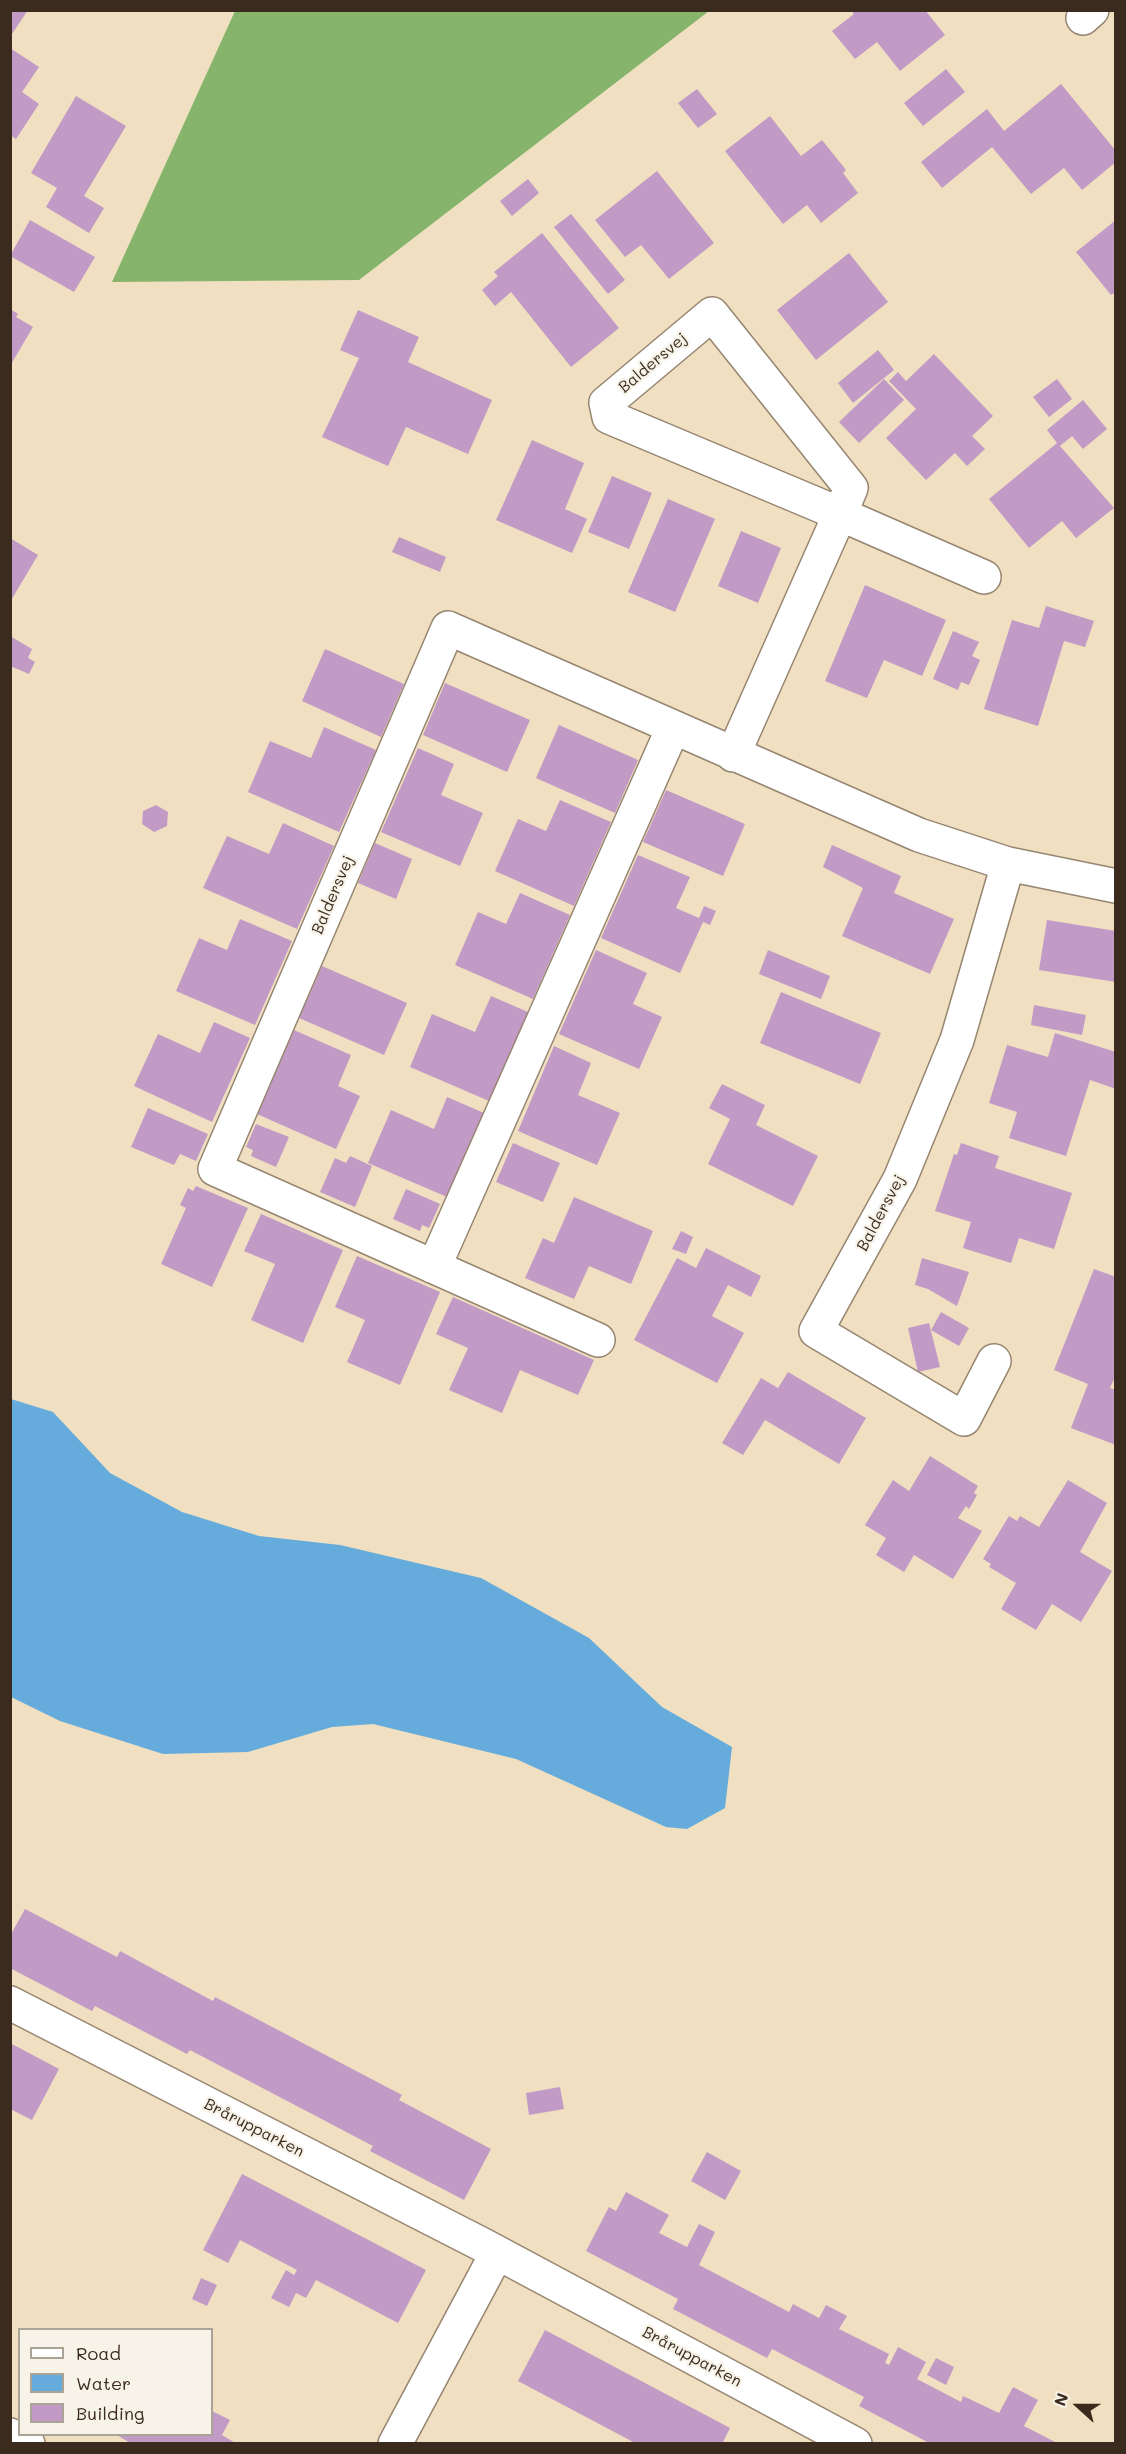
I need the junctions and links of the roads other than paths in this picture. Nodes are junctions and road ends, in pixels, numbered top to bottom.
1 (840, 514) junction
2 (984, 577) dead end
3 (674, 728) junction
4 (733, 755) junction
5 (1008, 864) junction
6 (1116, 886) edge
7 (434, 1267) junction
8 (598, 1340) dead end
9 (994, 1361) dead end
10 (10, 2003) edge
11 (497, 2253) junction
12 (10, 2435) edge
13 (27, 2444) edge
14 (395, 2444) edge
15 (855, 2444) edge

1 - 1 street, Baldersvej
1 - 2 street, Baldersvej
1 - 4 street, Baldersvej
3 - 4 street, Baldersvej
3 - 7 street
3 - 7 street, Baldersvej
4 - 5 street, Baldersvej
5 - 6 street, Baldersvej
5 - 9 street, Baldersvej
7 - 8 street, Baldersvej
10 - 11 street, Brårupparken
11 - 14 street
11 - 15 street, Brårupparken
12 - 13 street

